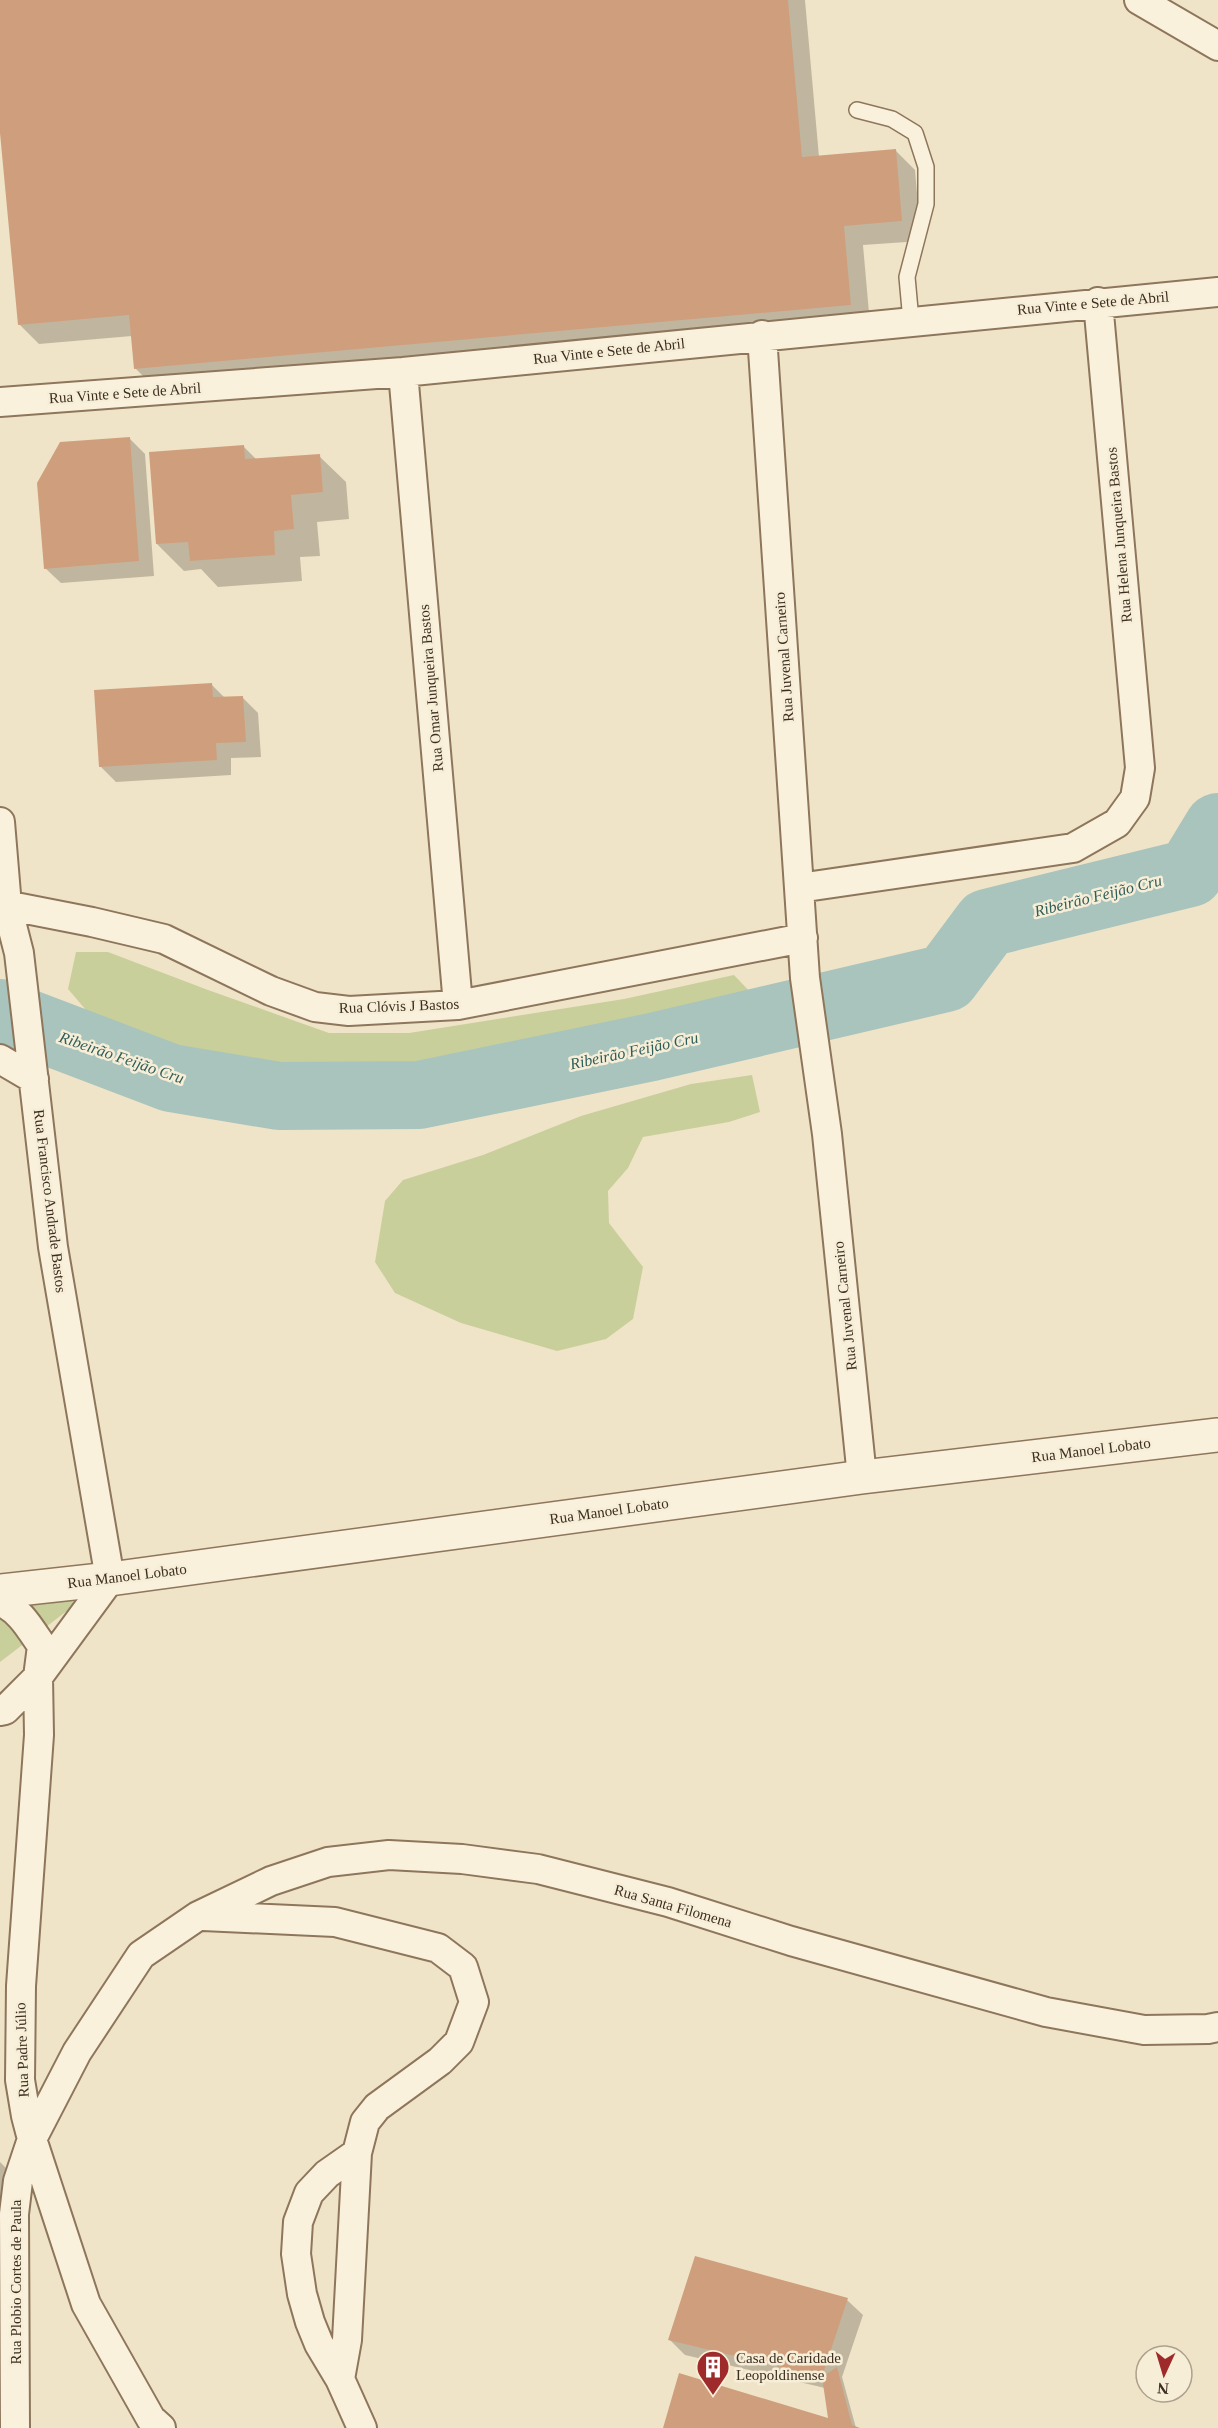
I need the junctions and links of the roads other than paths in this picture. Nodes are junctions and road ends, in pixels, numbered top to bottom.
1 (1140, 0) edge
2 (1218, 46) edge
3 (857, 110) dead end
4 (1218, 292) edge
5 (1098, 302) junction
6 (911, 321) junction
7 (762, 335) junction
8 (403, 372) junction
9 (0, 402) edge
10 (0, 822) edge
11 (799, 888) junction
12 (3, 905) edge
13 (803, 938) junction
14 (458, 1005) junction
15 (0, 1059) edge
16 (33, 1066) junction
17 (1218, 1436) edge
18 (862, 1477) junction
19 (110, 1579) junction
20 (0, 1591) edge
21 (0, 1602) edge
22 (38, 1677) junction
23 (0, 1712) edge
24 (198, 1916) junction
25 (141, 1955) joint
26 (1218, 2027) edge
27 (32, 2139) junction
28 (357, 2153) junction
29 (340, 2379) junction
30 (156, 2425) edge
31 (15, 2428) edge
32 (362, 2428) edge

1 - 2 street
3 - 6 lane
4 - 5 street, Rua Vinte e Sete de Abril
5 - 6 street, Rua Vinte e Sete de Abril
5 - 11 street, Rua Helena Junqueira Bastos
6 - 7 street, Rua Vinte e Sete de Abril
7 - 8 street, Rua Vinte e Sete de Abril
7 - 11 street, Rua Juvenal Carneiro
8 - 9 street, Rua Vinte e Sete de Abril
8 - 14 street, Rua Omar Junqueira Bastos
10 - 12 street, Rua Francisco Andrade Bastos
11 - 13 street, Rua Juvenal Carneiro
12 - 14 street, Rua Clóvis J Bastos
12 - 16 street, Rua Francisco Andrade Bastos
13 - 14 street, Rua Clóvis J Bastos
13 - 18 street, Rua Juvenal Carneiro
15 - 16 street
16 - 19 street, Rua Francisco Andrade Bastos
17 - 18 street, Rua Manoel Lobato
18 - 19 street, Rua Manoel Lobato
19 - 20 street, Rua Manoel Lobato
19 - 22 street
21 - 22 street, Rua Padre Júlio
22 - 23 street
22 - 27 street, Rua Padre Júlio
24 - 25 street, Rua Santa Filomena
24 - 26 street, Rua Santa Filomena
24 - 28 street
25 - 27 street, Rua Plobio Cortes de Paula
27 - 30 street, Rua Padre Júlio
27 - 31 street, Rua Plobio Cortes de Paula
28 - 29 street
28 - 29 street
29 - 32 street

